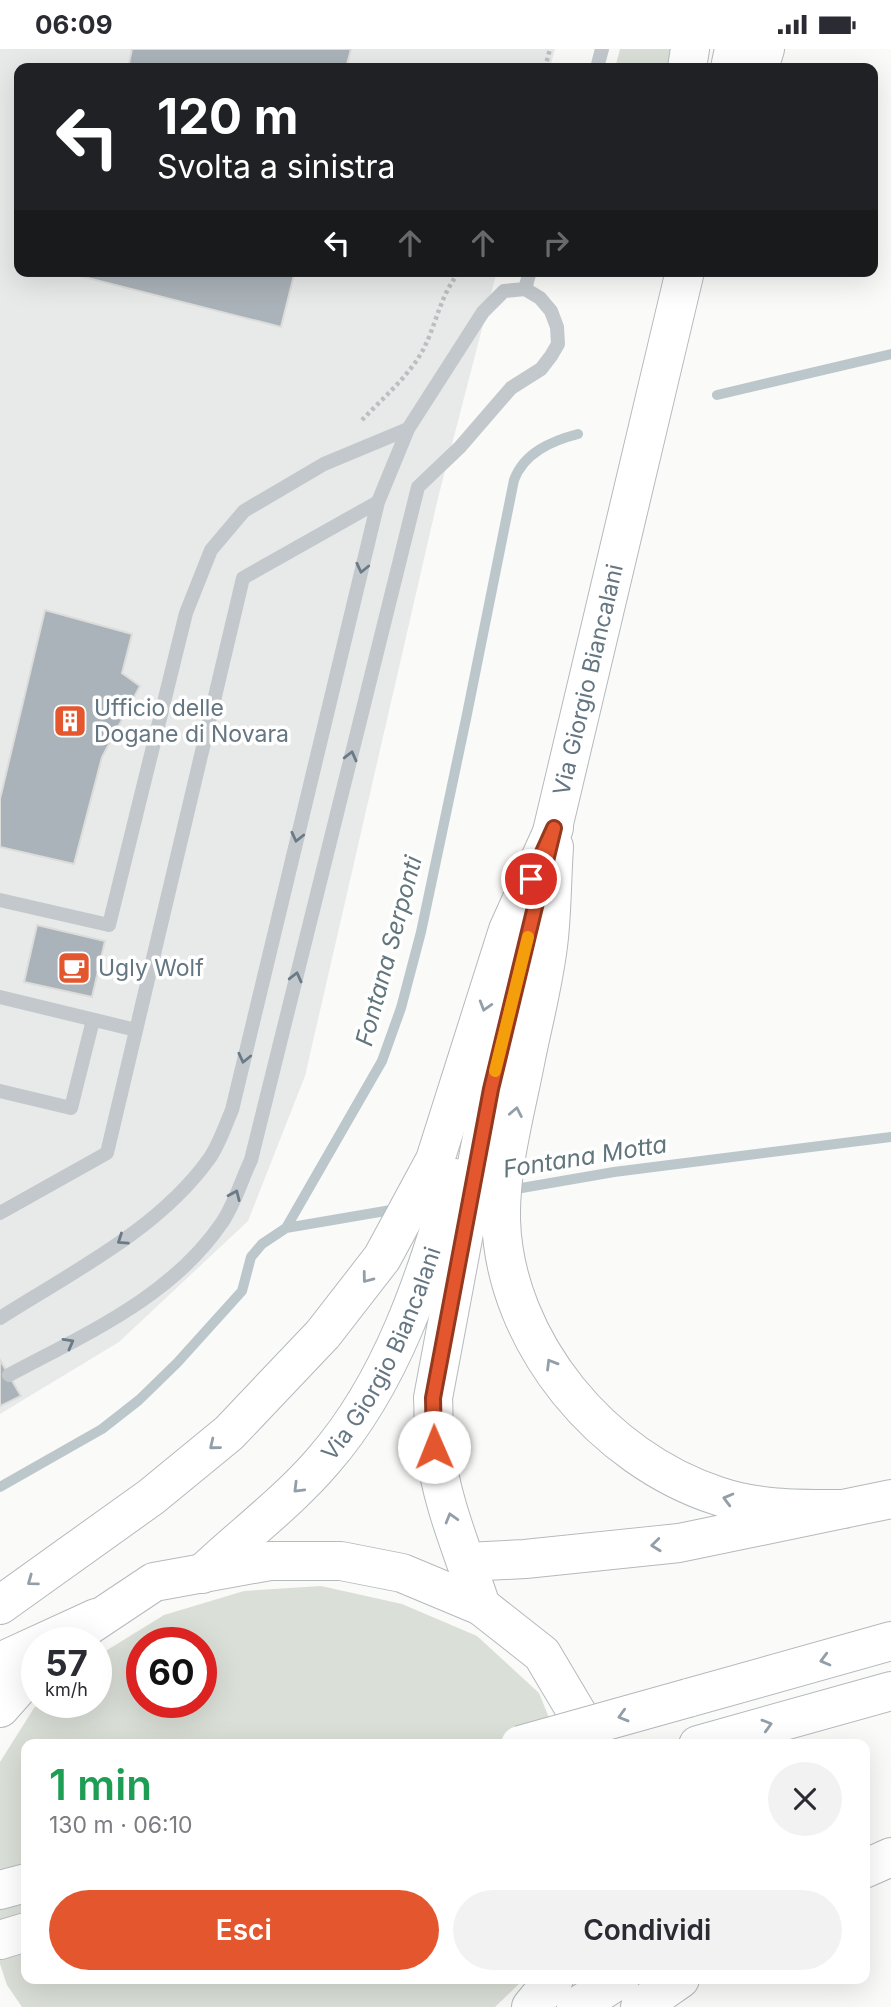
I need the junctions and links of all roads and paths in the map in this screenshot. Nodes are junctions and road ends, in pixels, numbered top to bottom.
1 (456, 277) edge
2 (528, 277) edge
3 (664, 277) edge
4 (684, 277) edge
5 (699, 277) edge
6 (525, 289) junction
7 (359, 423) dead end
8 (408, 429) junction
9 (645, 449) junction
10 (377, 502) junction
11 (554, 828) junction
12 (0, 899) edge
13 (0, 997) edge
14 (93, 1020) junction
15 (136, 1030) junction
16 (0, 1091) edge
17 (458, 1199) junction
18 (0, 1213) edge
19 (0, 1318) edge
20 (9, 1375) dead end
21 (891, 1499) edge
22 (844, 1509) junction
23 (466, 1562) junction
24 (202, 1574) junction
25 (0, 1605) edge
26 (481, 1606) junction
27 (96, 1618) junction
28 (84, 1627) edge
29 (891, 1641) edge
30 (0, 1662) edge
31 (21, 1684) edge
32 (891, 1691) edge
33 (0, 1708) edge
34 (541, 1739) edge
35 (592, 1739) edge
36 (718, 1739) edge
37 (891, 1857) edge
38 (870, 1866) edge
39 (21, 1884) edge
40 (0, 1890) edge
41 (21, 1934) edge
42 (0, 1940) edge
43 (550, 1984) edge
44 (612, 1984) edge
45 (673, 1984) edge
46 (531, 2007) edge
47 (576, 2007) edge
48 (640, 2007) edge

1 - 7 path
2 - 6 lane
3 - 9 main road
4 - 9 main road, Via Giorgio Biancalani
5 - 9 main road
6 - 8 lane
20 -> 6 lane
8 - 10 lane
8 - 12 lane
9 - 11 main road, Via Giorgio Biancalani
10 - 15 lane
10 -> 19 lane
11 - 17 main road, Via Giorgio Biancalani
17 -> 11 main road
11 -> 17 main road
13 - 14 lane
14 - 15 lane
14 - 16 lane
15 - 18 lane
22 -> 17 main road
23 -> 17 main road, Via Giorgio Biancalani
17 -> 24 main road, Via Giorgio Biancalani
17 -> 25 main road
21 - 22 main road
22 -> 23 main road
23 - 26 main road, Via Giorgio Biancalani
24 - 26 main road
24 - 27 main road
26 - 35 main road
27 - 28 main road
27 - 30 main road
29 -> 34 main road, bridge
31 - 33 main road
36 -> 32 main road
37 - 38 main road
39 - 40 main road
41 - 42 main road
43 - 46 main road
44 - 47 main road
45 - 48 main road

